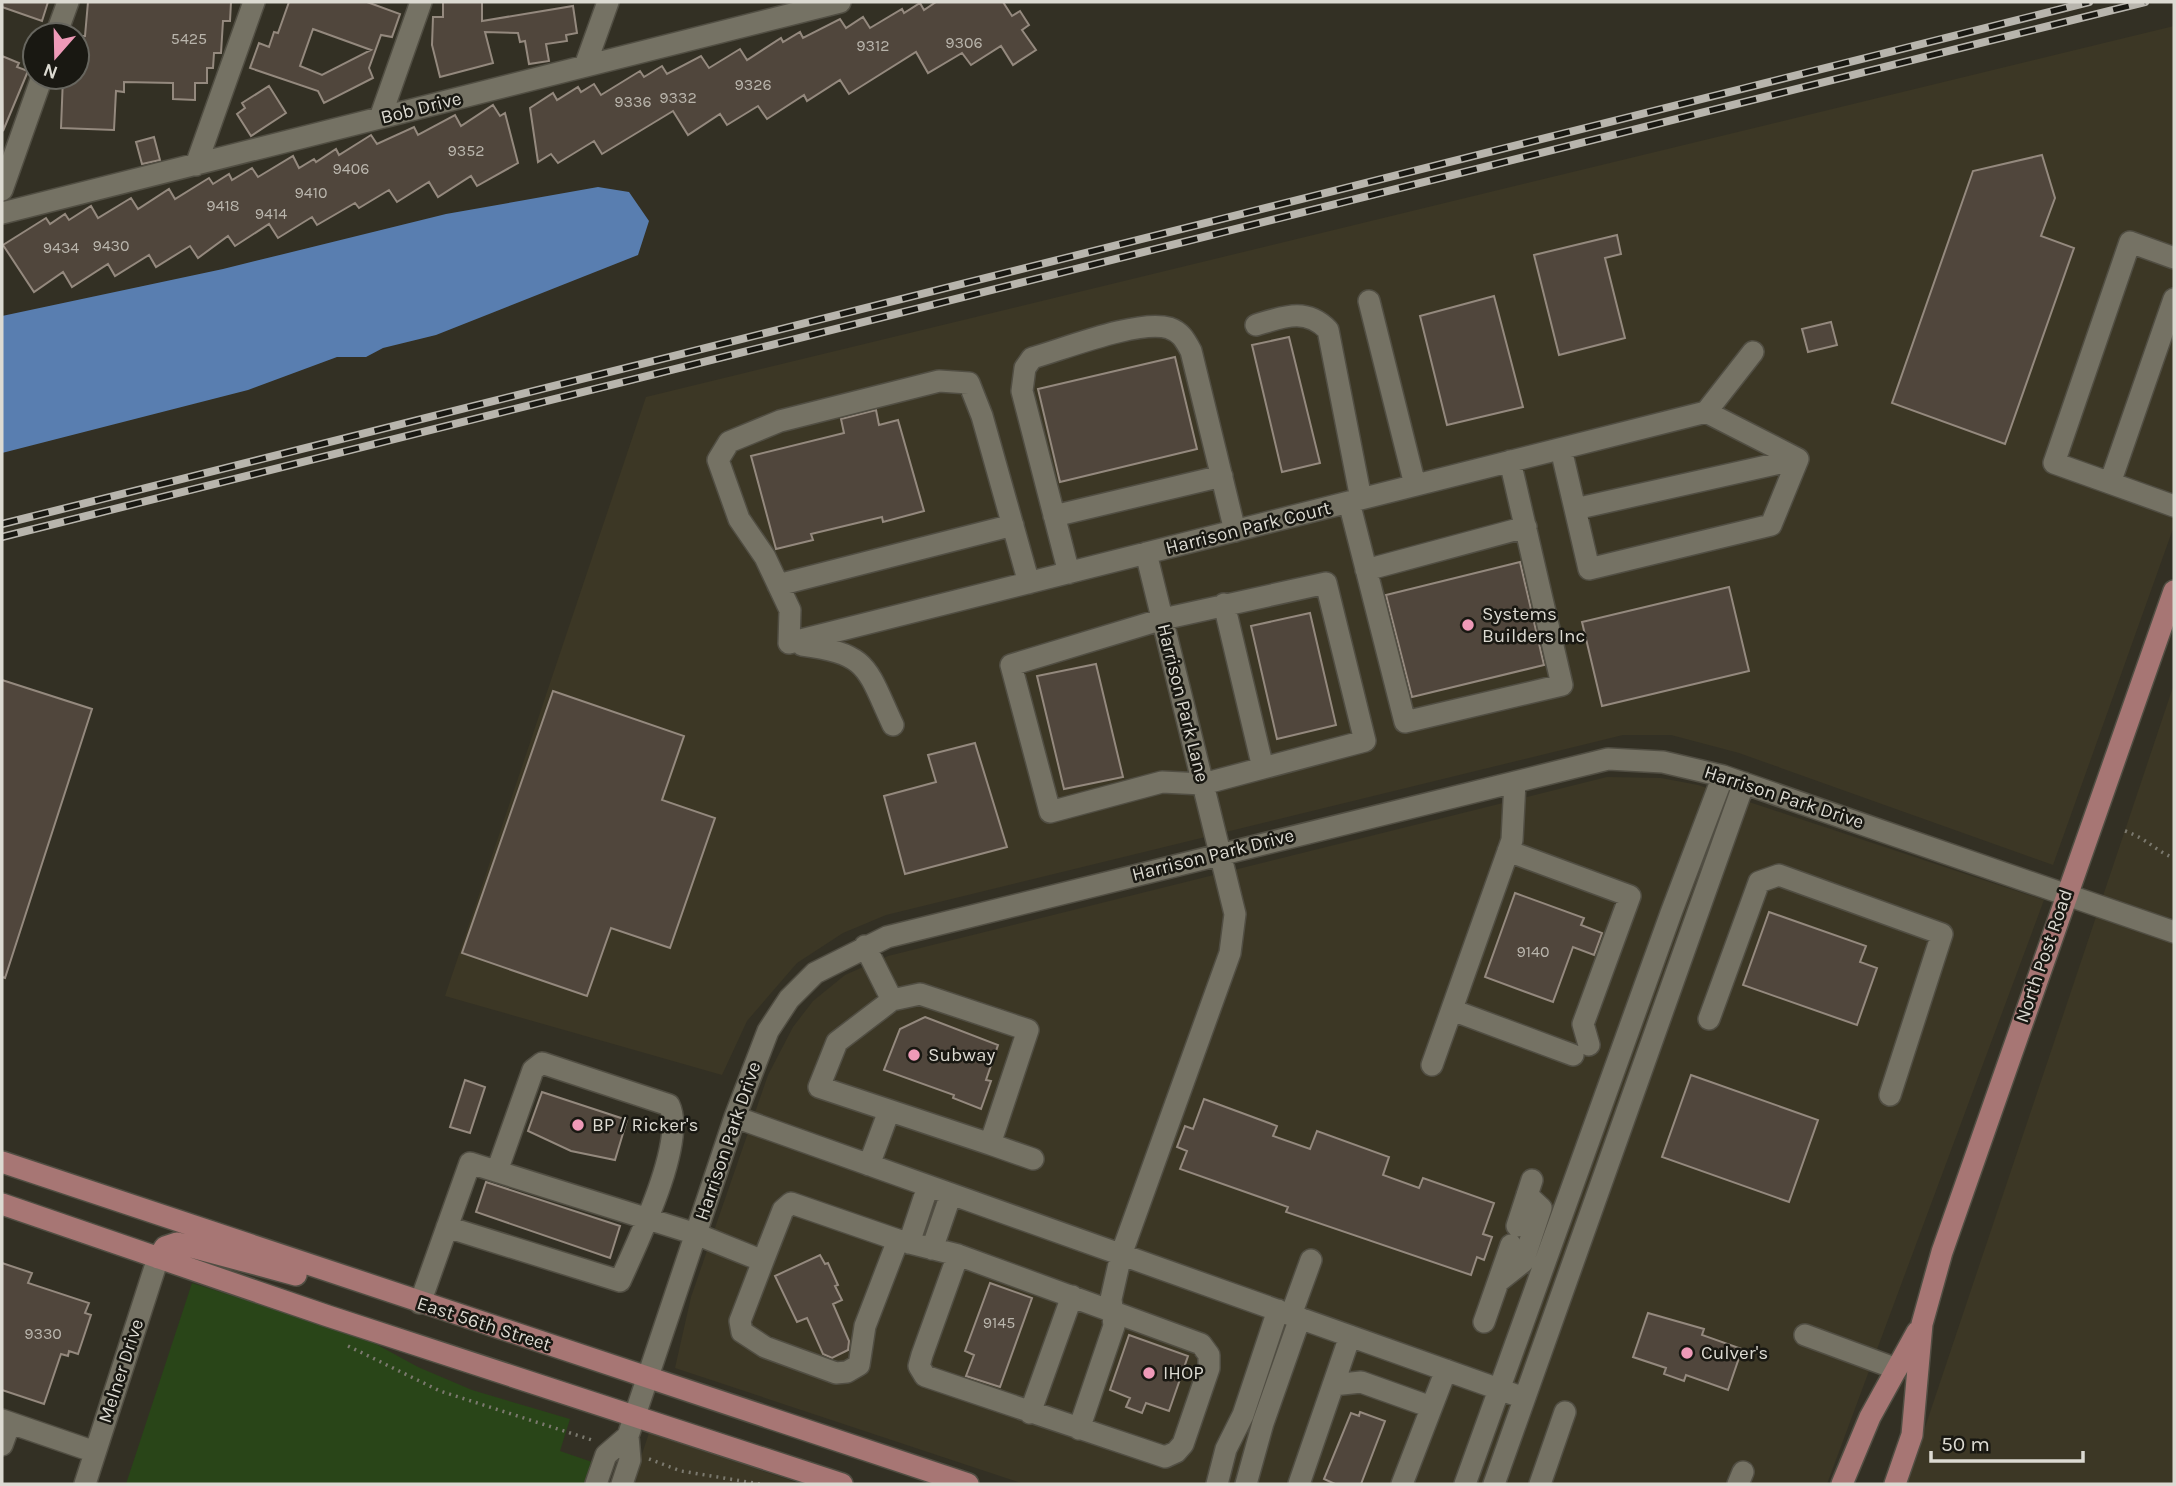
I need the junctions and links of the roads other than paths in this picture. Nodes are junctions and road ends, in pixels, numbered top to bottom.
1 (68, 2) edge
2 (254, 2) edge
3 (422, 2) edge
4 (608, 2) edge
5 (840, 2) edge
6 (772, 11) edge
7 (61, 21) edge
8 (585, 66) junction
9 (36, 91) edge
10 (380, 118) junction
11 (197, 165) junction
12 (2, 190) edge
13 (2, 213) edge
14 (2174, 258) edge
15 (2174, 299) edge
16 (1369, 301) dead end
17 (1256, 324) dead end
18 (1754, 352) dead end
19 (1706, 412) junction
20 (1561, 449) junction
21 (1798, 459) junction
22 (1510, 461) junction
23 (1222, 476) junction
24 (2110, 482) junction
25 (1415, 485) junction
26 (1355, 501) junction
27 (2174, 506) edge
28 (1575, 509) junction
29 (1054, 516) junction
30 (1013, 525) junction
31 (1525, 527) junction
32 (1235, 531) junction
33 (1146, 553) junction
34 (1366, 570) junction
35 (1069, 573) junction
36 (1028, 583) junction
37 (778, 584) junction
38 (2174, 591) edge
39 (1224, 604) junction
40 (1163, 619) junction
41 (789, 643) junction
42 (893, 725) dead end
43 (1263, 768) junction
44 (1723, 776) junction
45 (1515, 782) junction
46 (1744, 783) junction
47 (1203, 785) junction
48 (1508, 851) junction
49 (1220, 853) junction
50 (2066, 892) junction
51 (2174, 932) edge
52 (865, 946) junction
53 (891, 1000) junction
54 (1451, 1010) junction
55 (1709, 1018) dead end
56 (1432, 1065) dead end
57 (1890, 1095) dead end
58 (889, 1111) junction
59 (735, 1117) junction
60 (990, 1144) junction
61 (1033, 1159) dead end
62 (2, 1162) edge
63 (869, 1165) junction
64 (497, 1171) junction
65 (928, 1186) junction
66 (951, 1194) junction
67 (2, 1204) edge
68 (647, 1219) junction
69 (447, 1227) junction
70 (696, 1234) junction
71 (903, 1242) junction
72 (932, 1249) junction
73 (958, 1255) junction
74 (1121, 1255) junction
75 (158, 1258) junction
76 (1311, 1259) dead end
77 (764, 1261) junction
78 (1499, 1281) junction
79 (397, 1296) junction
80 (1072, 1296) junction
81 (420, 1303) junction
82 (1111, 1310) junction
83 (1290, 1315) junction
84 (1484, 1322) dead end
85 (1922, 1324) junction
86 (1805, 1335) dead end
87 (1350, 1336) junction
88 (1896, 1369) junction
89 (1446, 1370) junction
90 (648, 1378) junction
91 (1333, 1385) junction
92 (1498, 1389) junction
93 (1524, 1398) junction
94 (1432, 1407) junction
95 (1565, 1412) dead end
96 (1030, 1413) junction
97 (634, 1419) junction
98 (6, 1422) edge
99 (1079, 1429) junction
100 (2, 1445) edge
101 (95, 1452) junction
102 (85, 1484) edge
103 (596, 1484) edge
104 (622, 1484) edge
105 (842, 1484) edge
106 (968, 1484) edge
107 (1217, 1484) edge
108 (1246, 1484) edge
109 (1299, 1484) edge
110 (1402, 1484) edge
111 (1465, 1484) edge
112 (1494, 1484) edge
113 (1540, 1484) edge
114 (1842, 1484) edge
115 (1895, 1484) edge

1 - 7 street
2 - 11 street
3 - 10 street
4 - 8 street
5 - 6 street, Bob Drive
6 - 8 street, Bob Drive
8 - 10 street, Bob Drive
9 - 12 street
10 - 11 street, Bob Drive
11 - 13 street, Bob Drive
14 - 24 street
15 - 24 street
16 - 25 street
17 - 26 street
18 - 19 street
19 - 20 street, Harrison Park Court
19 - 21 street
20 - 22 street, Harrison Park Court
20 - 28 street
21 - 28 street
21 - 28 street
22 - 25 street, Harrison Park Court
22 - 31 street
23 - 29 street
23 - 29 street
23 - 32 street
24 - 27 street
25 - 26 street, Harrison Park Court
26 - 32 street, Harrison Park Court
26 - 34 street
29 - 35 street
30 - 36 street
30 - 37 street
30 - 37 street
31 - 34 street
31 - 34 street
32 - 33 street, Harrison Park Court
33 - 35 street, Harrison Park Court
33 - 40 street, Harrison Park Lane
35 - 36 street, Harrison Park Court
36 - 41 street, Harrison Park Court
37 - 41 street
38 - 50 main road, North Post Road
39 - 40 street
39 - 43 street
39 - 43 street
40 - 47 street, Harrison Park Lane
40 - 47 street
41 - 42 street
43 - 47 street
44 - 45 street, Harrison Park Drive
44 - 46 street, Harrison Park Drive
44 - 92 street
45 - 48 street
45 - 49 street, Harrison Park Drive
46 - 50 street, Harrison Park Drive
46 - 93 street
47 - 49 street, Harrison Park Lane
48 - 54 street
48 - 54 street
49 - 52 street, Harrison Park Drive
49 - 74 street, Harrison Park Lane
50 - 51 street, Harrison Park Drive
50 - 85 main road, North Post Road
52 - 53 street
52 - 59 street, Harrison Park Drive
53 - 58 street
53 - 60 street
54 - 56 street
55 - 57 street
58 - 60 street
58 - 63 street
59 - 63 street
59 - 70 street, Harrison Park Drive
60 - 61 street
62 - 79 main road, East 56th Street
63 - 65 street
64 - 68 street
64 - 68 street
64 - 69 street
65 - 66 street
65 - 71 street
66 - 72 street
66 - 74 street
67 - 75 main road, East 56th Street
68 - 69 street
68 - 70 street
69 - 81 street
70 - 77 street
70 - 90 street, Harrison Park Drive
71 - 72 street
71 - 77 street
71 - 77 street
72 - 73 street
73 - 80 street
73 - 96 street
74 - 82 street, Harrison Park Lane
74 - 83 street
75 - 79 main road
75 - 97 main road, East 56th Street
75 - 101 street, Melner Drive
76 - 83 street
78 - 78 street
78 - 84 street
79 - 81 main road, East 56th Street
80 - 82 street
80 - 96 street
81 - 90 main road, East 56th Street
82 - 99 street, Harrison Park Lane
82 - 99 street
83 - 87 street
83 - 107 street
83 - 108 street
85 - 88 main road, North Post Road
85 - 115 main road, North Post Road
86 - 88 street
87 - 89 street
87 - 91 street
88 - 114 main road, North Post Road
89 - 92 street
89 - 94 street
90 - 97 street, Harrison Park Drive
90 - 106 main road, East 56th Street
91 - 94 street
91 - 109 street
92 - 93 street
92 - 111 street
93 - 112 street
94 - 110 street
95 - 113 street
96 - 99 street
97 - 103 street
97 - 104 street
97 - 105 main road, East 56th Street
98 - 100 street
98 - 101 street
101 - 102 street, Melner Drive

